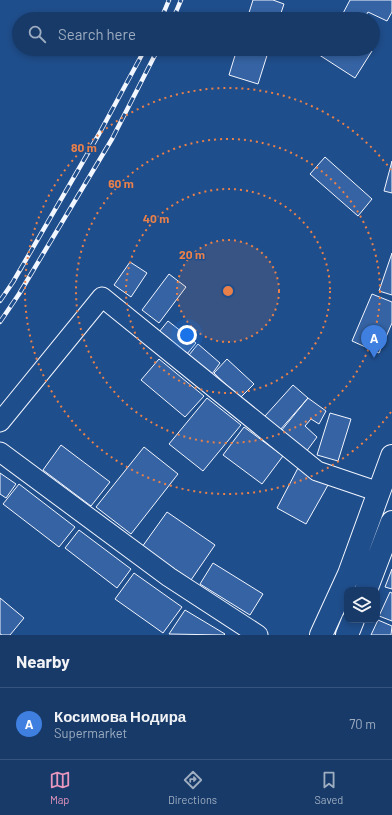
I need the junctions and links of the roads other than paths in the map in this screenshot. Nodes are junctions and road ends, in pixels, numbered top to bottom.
1 (0, 422) edge
2 (0, 452) edge
3 (392, 456) edge
4 (379, 492) junction
5 (392, 522) edge
6 (367, 587) edge
7 (352, 623) edge
8 (258, 635) edge
9 (321, 635) edge
10 (346, 635) edge

1 - 4 street
2 - 8 street
3 - 4 main road
4 - 9 main road
5 - 6 main road
7 - 10 main road

